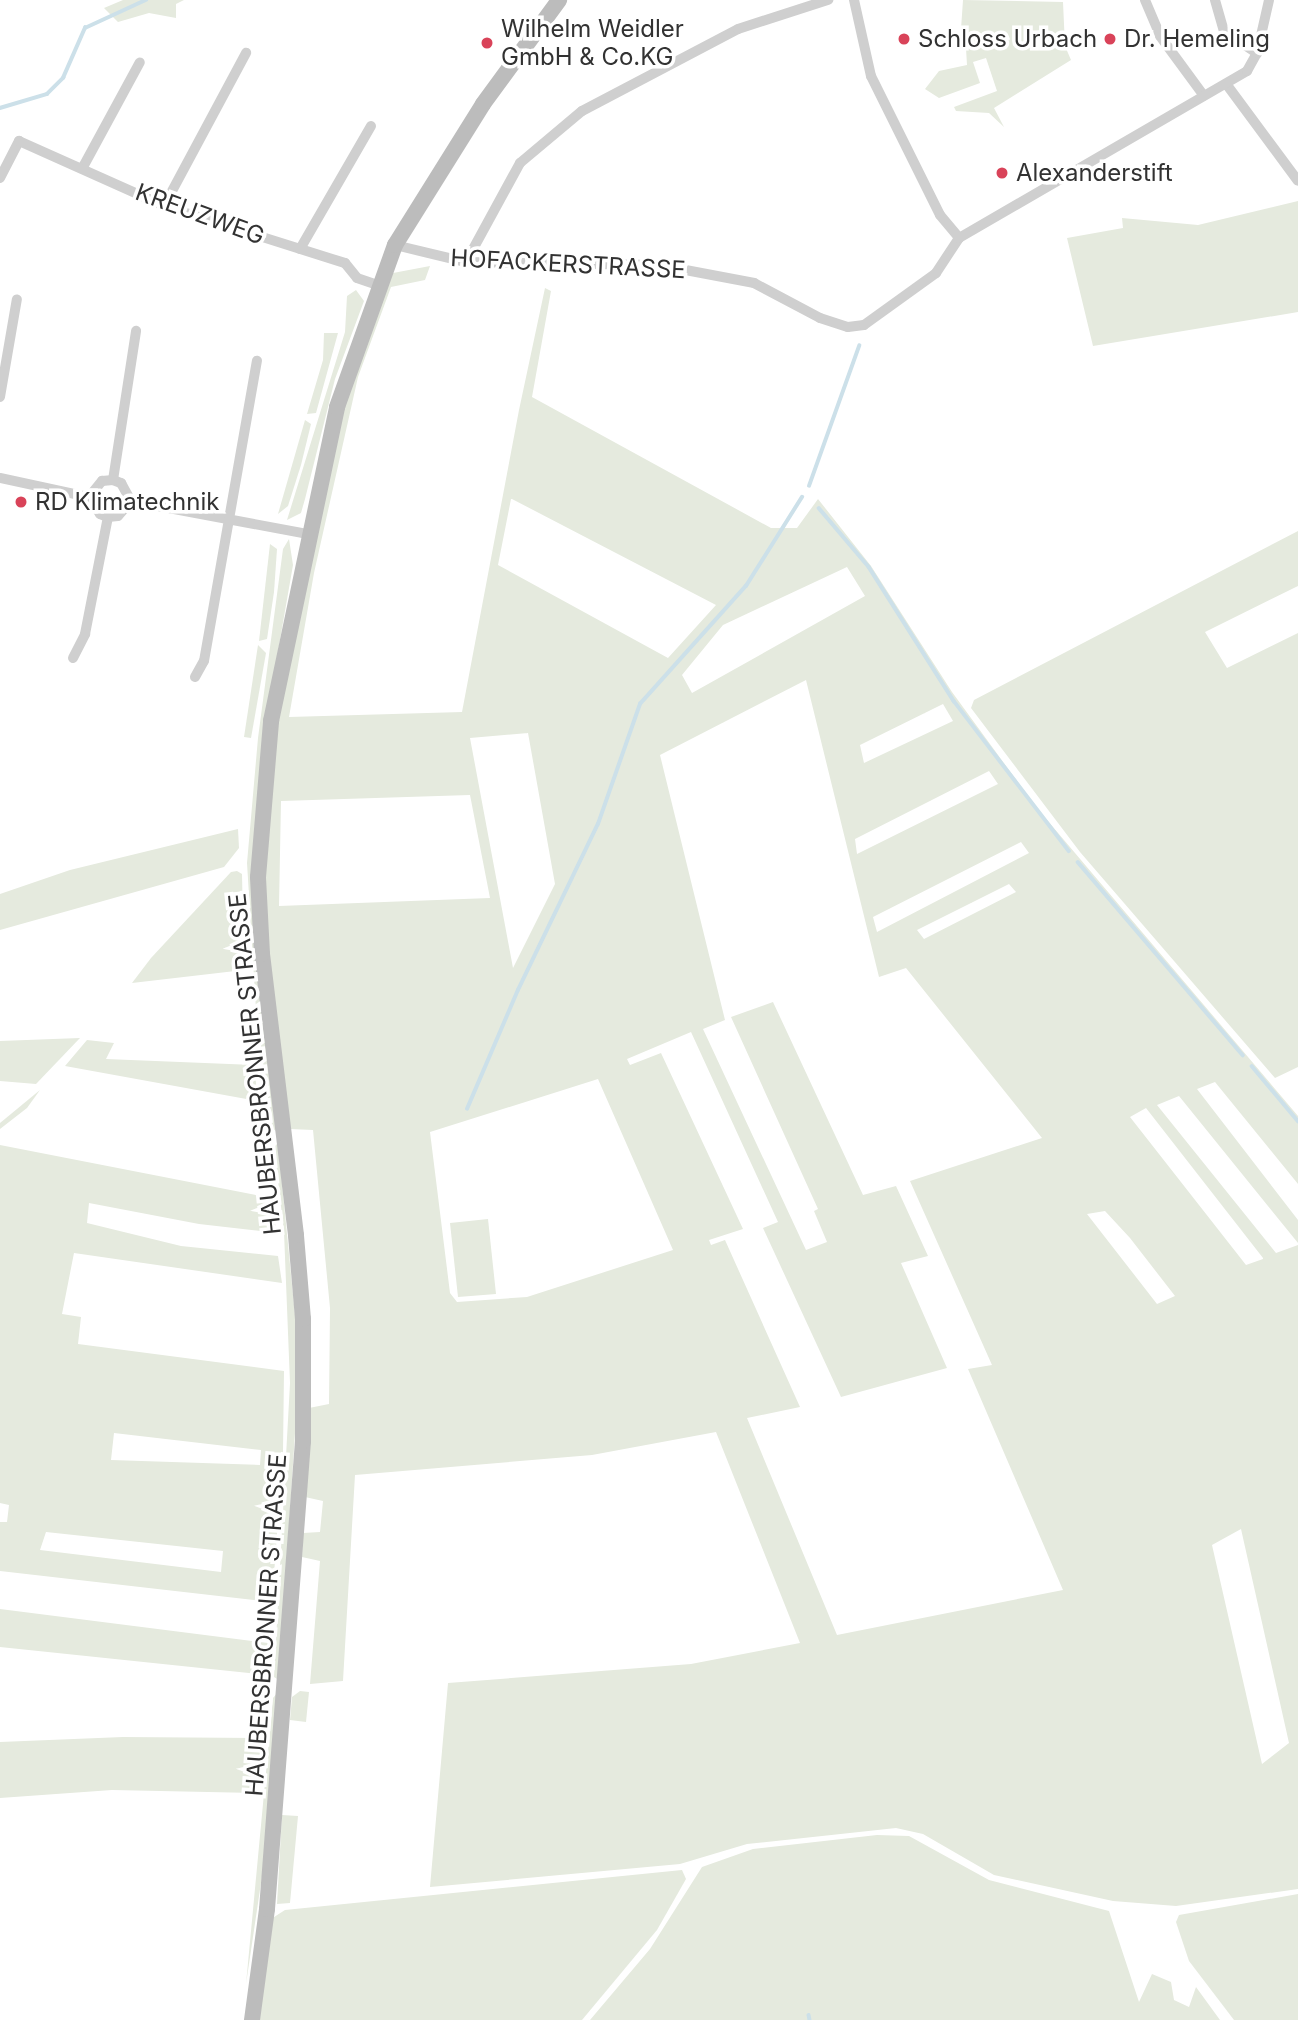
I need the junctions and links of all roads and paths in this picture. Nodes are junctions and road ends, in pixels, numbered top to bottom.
1 (559, 0) edge
2 (828, 0) edge
3 (854, 0) edge
4 (1144, 0) edge
5 (1215, 0) edge
6 (1269, 0) edge
7 (246, 53) dead end
8 (1257, 53) junction
9 (140, 62) dead end
10 (1227, 85) junction
11 (1204, 96) junction
12 (371, 126) dead end
13 (83, 167) junction
14 (0, 178) edge
15 (1298, 181) edge
16 (163, 206) junction
17 (959, 238) junction
18 (395, 244) junction
19 (300, 249) junction
20 (466, 262) junction
21 (380, 286) junction
22 (17, 299) dead end
23 (136, 331) dead end
24 (257, 361) dead end
25 (0, 397) edge
26 (0, 478) edge
27 (113, 480) junction
28 (89, 497) junction
29 (131, 501) junction
30 (230, 516) junction
31 (108, 517) junction
32 (307, 534) junction
33 (72, 658) dead end
34 (195, 677) dead end
35 (252, 2020) edge

1 - 18 street, HAUBERSBRONNER STRASSE
2 - 20 street
3 - 17 street
4 - 11 street
5 - 8 street
6 - 8 street, HOFACKERSTRASSE
7 - 16 street
8 - 10 street, HOFACKERSTRASSE
9 - 13 street
10 - 11 street, HOFACKERSTRASSE
10 - 15 street
11 - 17 street, HOFACKERSTRASSE
12 - 19 street
13 - 14 street, KREUZWEG
13 - 16 street, KREUZWEG
16 - 19 street, KREUZWEG
17 - 20 street, HOFACKERSTRASSE
18 - 20 street, HOFACKERSTRASSE
18 - 21 street, HAUBERSBRONNER STRASSE
19 - 21 street, KREUZWEG
21 - 32 street, HAUBERSBRONNER STRASSE
22 - 25 street
23 - 27 street
24 - 30 street
26 - 28 street
27 - 28 street
27 - 29 street
28 - 31 street
29 - 30 street
29 - 31 street
30 - 32 street
30 - 34 street
31 - 33 street
32 - 35 street, HAUBERSBRONNER STRASSE

